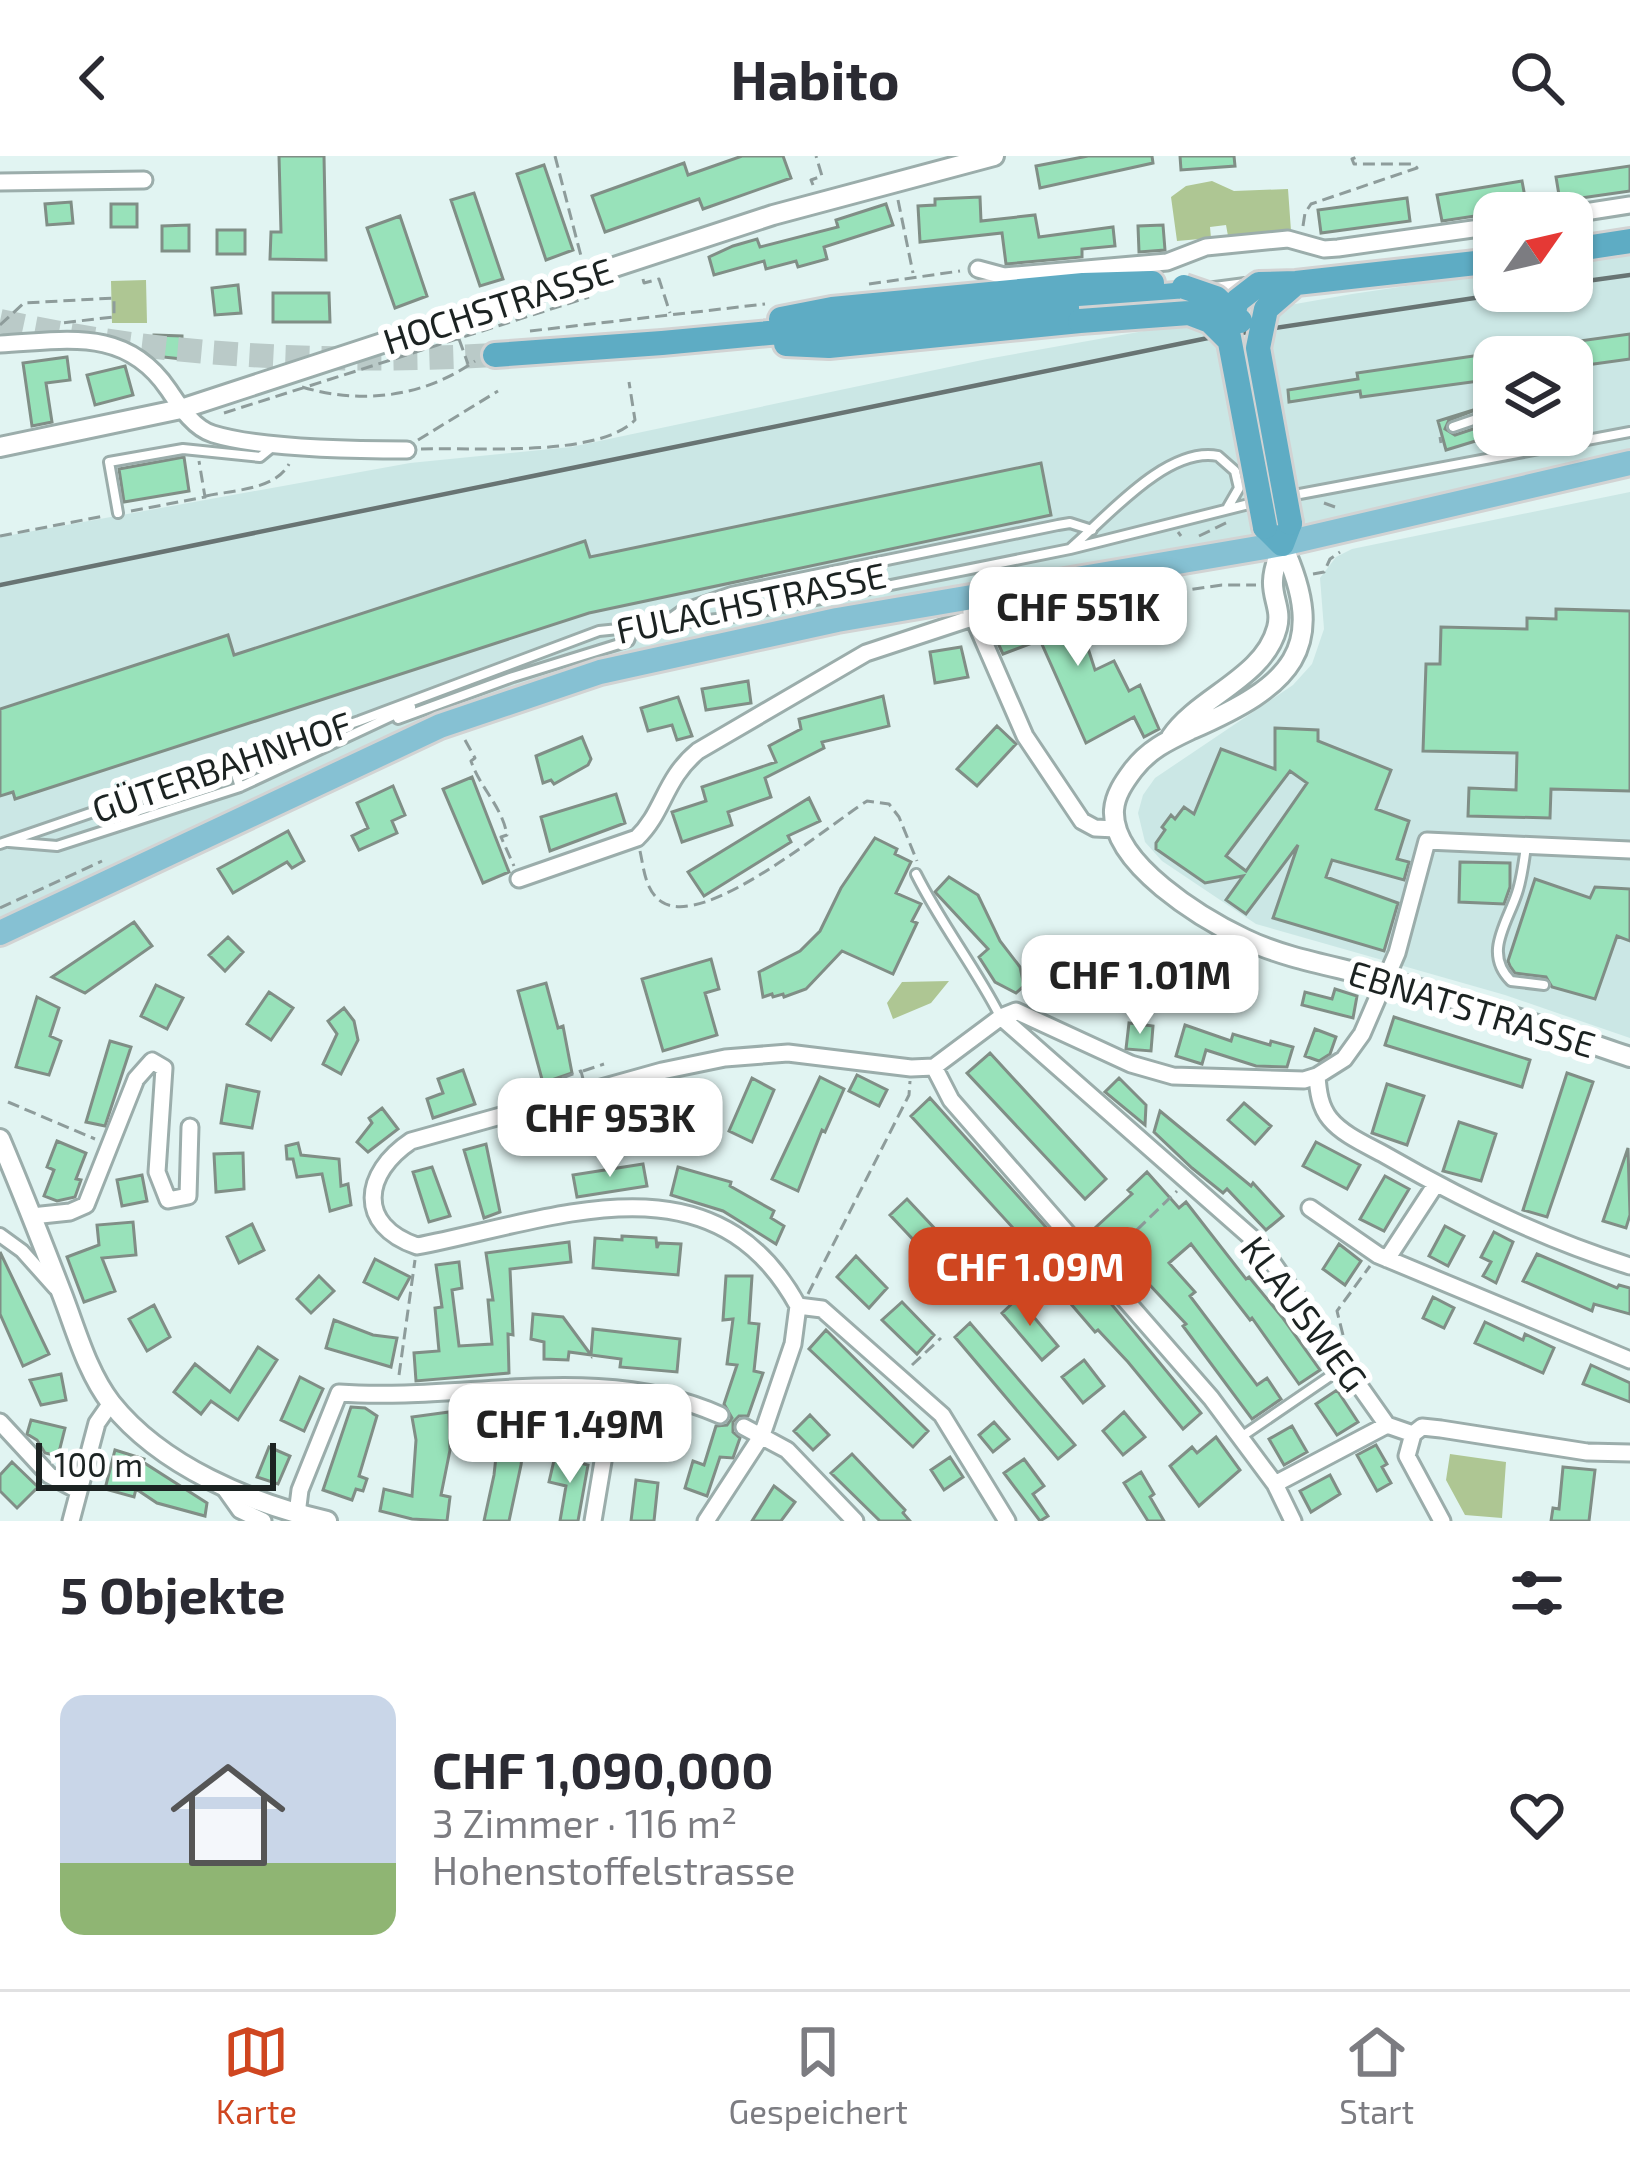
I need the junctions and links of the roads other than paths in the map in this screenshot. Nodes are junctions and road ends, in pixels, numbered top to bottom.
1 (994, 156) edge
2 (144, 180) dead end
3 (0, 182) edge
4 (1630, 206) edge
5 (1593, 211) edge
6 (1473, 229) edge
7 (1630, 241) edge
8 (1593, 247) edge
9 (1473, 262) edge
10 (978, 269) dead end
11 (1296, 283) junction
12 (1258, 284) junction
13 (1192, 293) junction
14 (1232, 310) junction
15 (694, 340) junction
16 (1229, 340) junction
17 (0, 344) edge
18 (1258, 348) junction
19 (495, 355) tunnel mouth
20 (181, 410) junction
21 (1473, 420) edge
22 (1453, 427) dead end
23 (1630, 432) edge
24 (1593, 436) edge
25 (277, 443) junction
26 (0, 447) edge
27 (407, 450) road end
28 (1485, 456) edge
29 (1630, 464) edge
30 (1232, 510) junction
31 (118, 513) dead end
32 (1092, 530) junction
33 (1279, 531) junction
34 (1070, 549) junction
35 (969, 608) junction
36 (660, 626) junction
37 (634, 627) junction
38 (437, 693) junction
39 (368, 730) junction
40 (1171, 737) junction
41 (233, 765) junction
42 (212, 787) dead end
43 (240, 788) junction
44 (119, 826) junction
45 (1116, 829) junction
46 (4, 843) edge
47 (1526, 845) junction
48 (1630, 850) edge
49 (916, 874) road end
50 (519, 879) road end
51 (0, 933) edge
52 (1385, 980) junction
53 (1544, 986) dead end
54 (1000, 1018) junction
55 (1630, 1058) edge
56 (934, 1067) junction
57 (1317, 1076) junction
58 (190, 1127) dead end
59 (0, 1139) edge
60 (1436, 1184) junction
61 (1310, 1208) dead end
62 (32, 1216) junction
63 (0, 1235) edge
64 (1387, 1258) junction
65 (1630, 1266) edge
66 (64, 1298) junction
67 (798, 1306) junction
68 (1630, 1360) edge
69 (1348, 1371) junction
70 (615, 1390) junction
71 (111, 1403) junction
72 (720, 1415) dead end
73 (0, 1422) edge
74 (1387, 1425) junction
75 (744, 1427) dead end
76 (1413, 1434) junction
77 (762, 1435) junction
78 (1239, 1438) junction
79 (1630, 1453) edge
80 (1275, 1484) junction
81 (223, 1486) junction
82 (79, 1491) junction
83 (298, 1514) junction
84 (71, 1521) edge
85 (263, 1521) edge
86 (327, 1521) edge
87 (593, 1521) edge
88 (706, 1521) edge
89 (855, 1521) edge
90 (1007, 1521) edge
91 (1293, 1521) edge
92 (1442, 1521) edge

1 - 20 street, HOCHSTRASSE
2 - 3 street
4 - 5 street
6 - 10 street
7 - 8 highway
9 - 11 highway, bridge
11 - 12 highway, bridge
11 - 18 highway, bridge
12 - 13 lane
12 - 14 highway, bridge
13 - 14 highway, bridge
13 - 15 highway
13 - 15 highway
14 - 16 highway, bridge
14 - 18 highway, bridge
15 - 16 highway, bridge
15 - 19 highway
16 - 33 highway, bridge
17 - 20 street
18 - 33 highway, bridge
20 - 25 street
20 - 26 street, HOCHSTRASSE
21 - 22 lane
23 - 24 lane, GÜTERBAHNHOF
25 - 27 street
25 - 31 lane
28 - 30 lane, GÜTERBAHNHOF
29 - 33 main road, FULACHSTRASSE
30 - 32 lane
30 - 34 lane, GÜTERBAHNHOF
32 - 34 lane
32 - 36 lane
33 - 35 main road, FULACHSTRASSE
33 - 40 street
33 - 40 street
34 - 36 lane, GÜTERBAHNHOF
35 - 45 street
35 - 50 street
35 - 51 main road, FULACHSTRASSE
36 - 37 lane, GÜTERBAHNHOF
37 - 38 lane, GÜTERBAHNHOF
37 - 39 lane
38 - 39 lane, GÜTERBAHNHOF
38 - 41 lane, GÜTERBAHNHOF
39 - 43 lane, GÜTERBAHNHOF
40 - 45 street
41 - 43 lane
41 - 46 lane, GÜTERBAHNHOF
42 - 44 lane
43 - 44 lane, GÜTERBAHNHOF
44 - 46 lane, GÜTERBAHNHOF
45 - 52 street, EBNATSTRASSE
47 - 48 street
47 - 52 street
47 - 53 lane
49 - 54 lane
52 - 55 street, EBNATSTRASSE
52 - 57 street
54 - 56 street
54 - 57 street
54 - 69 street, KLAUSWEG
56 - 67 street
56 - 78 street
57 - 60 street
58 - 62 street
59 - 62 street
60 - 64 street
60 - 65 street
61 - 64 street
62 - 66 street
63 - 66 street
64 - 68 street
66 - 71 street
67 - 77 street
67 - 90 street
69 - 74 street, KLAUSWEG
69 - 78 lane
70 - 72 street
70 - 83 street
70 - 87 street
71 - 81 street
71 - 82 street
73 - 82 street
74 - 76 street
74 - 80 street
75 - 77 street
76 - 79 street
76 - 92 street
77 - 88 street
77 - 89 street
78 - 80 street
80 - 91 street
81 - 83 street
81 - 85 street
82 - 84 street
83 - 86 street

